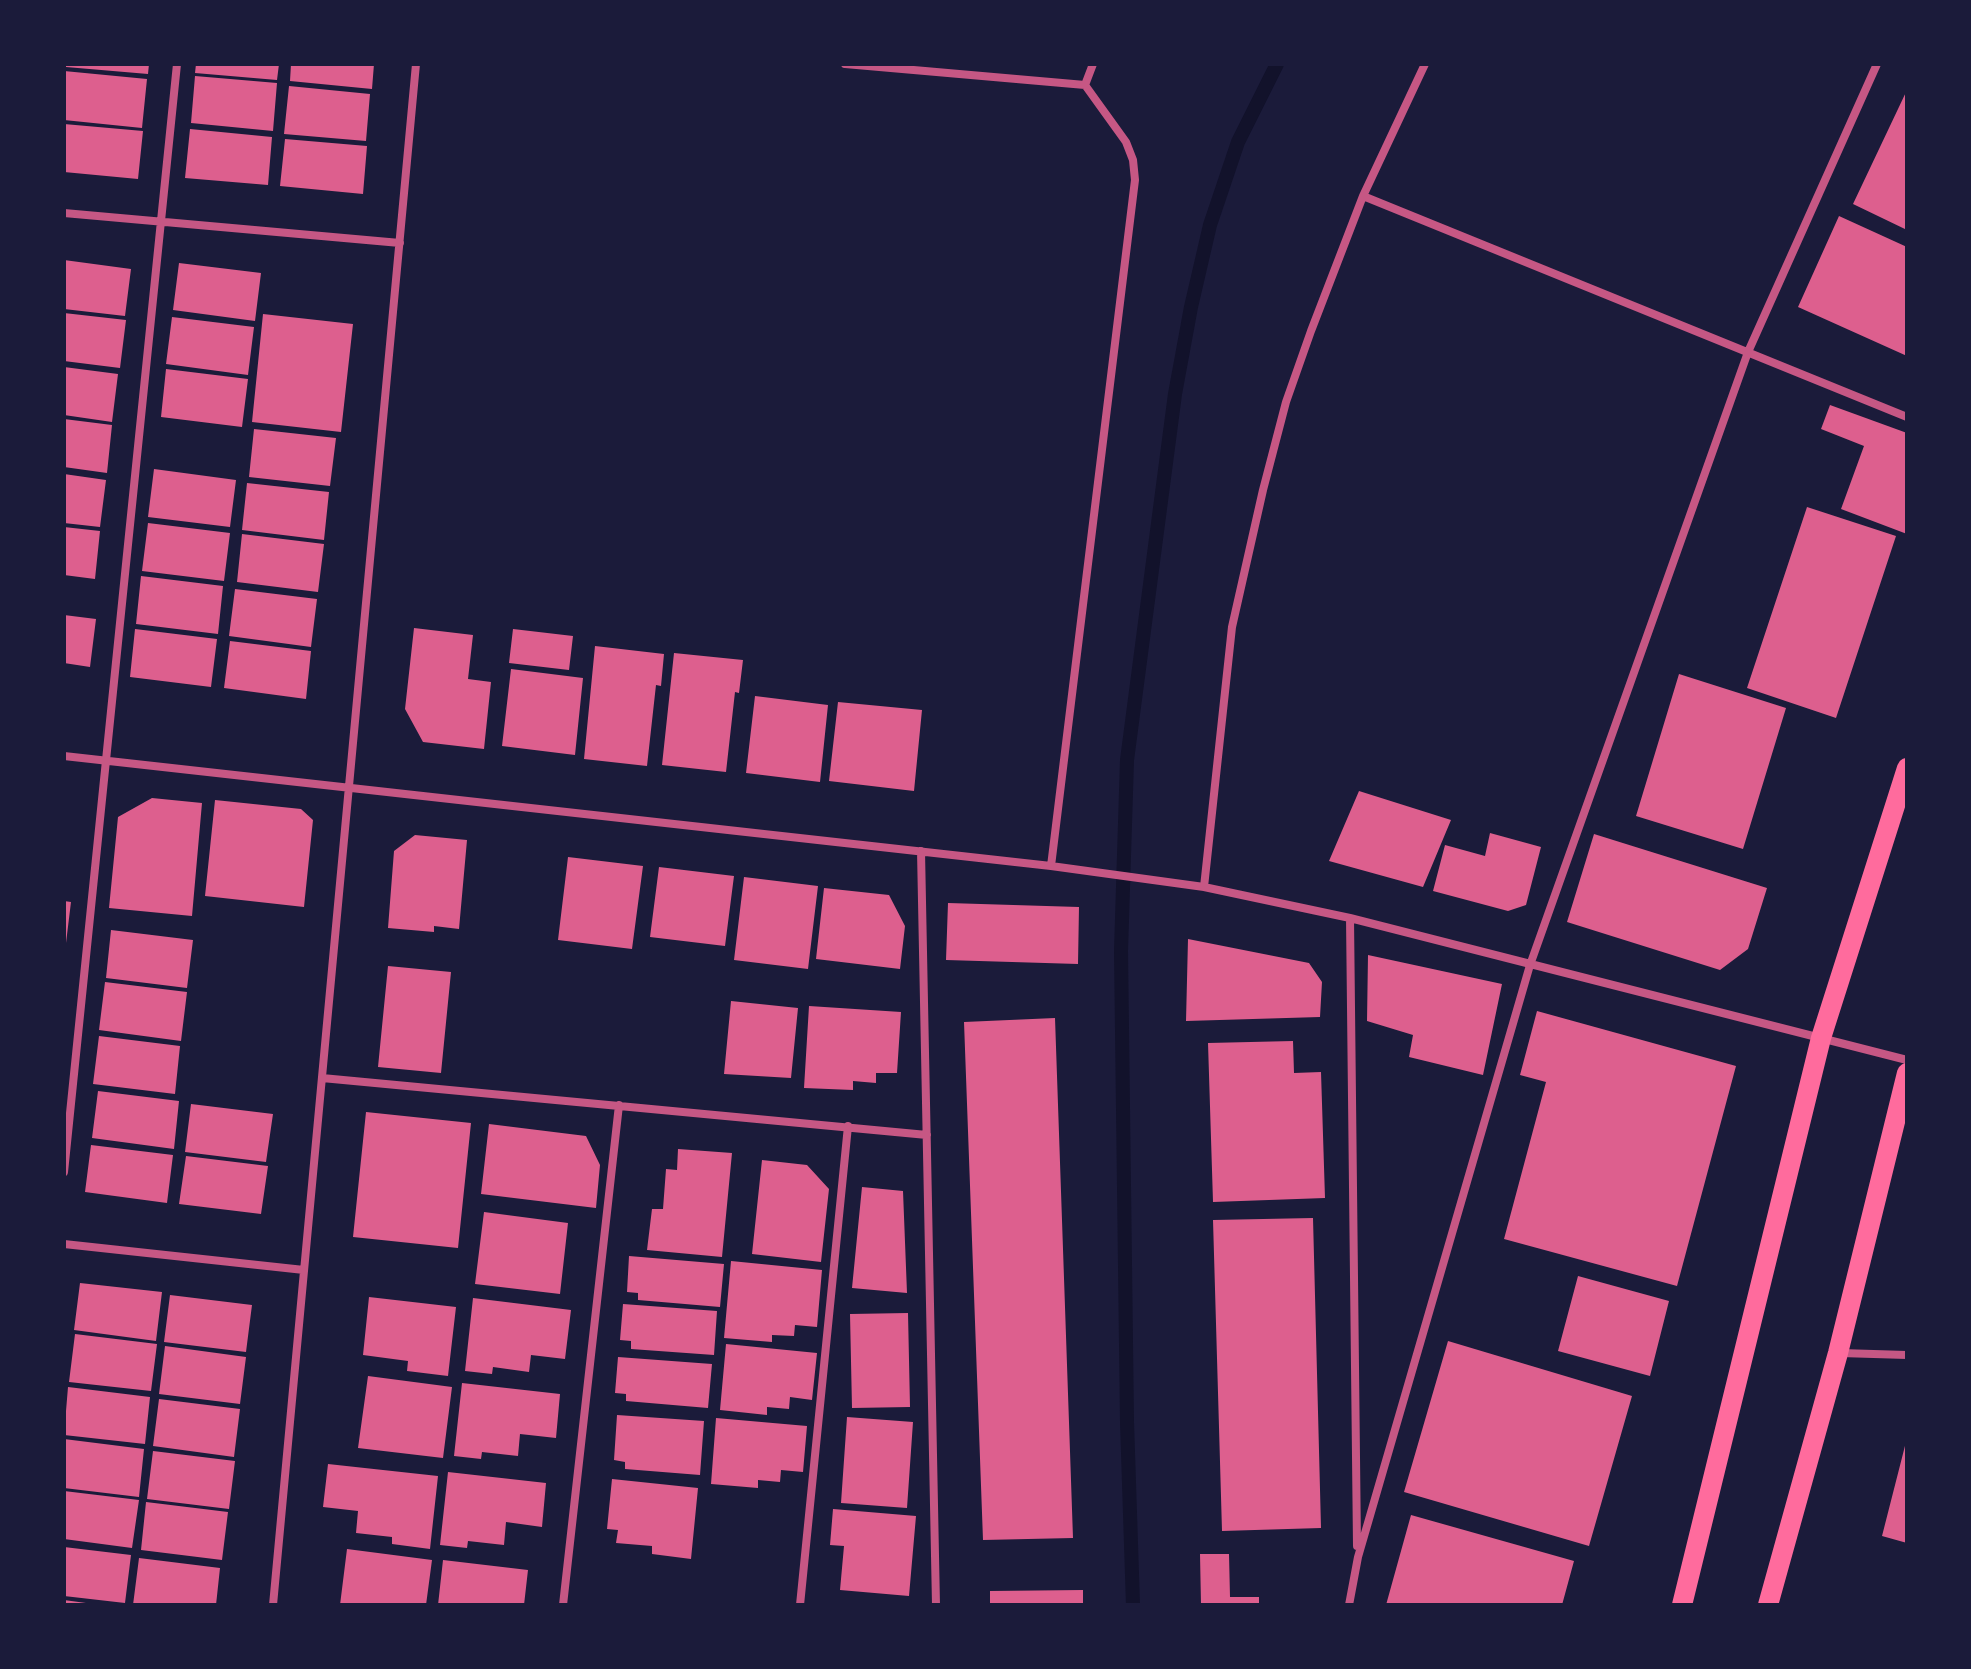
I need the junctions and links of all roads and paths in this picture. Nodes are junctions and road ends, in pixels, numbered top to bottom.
1 (177, 64) edge
2 (416, 64) edge
3 (845, 64) edge
4 (1093, 64) edge
5 (1425, 64) edge
6 (1877, 64) edge
7 (1085, 85) junction
8 (1363, 196) junction
9 (64, 213) edge
10 (161, 222) junction
11 (400, 243) junction
12 (1748, 352) junction
13 (1907, 417) edge
14 (64, 756) edge
15 (106, 761) junction
16 (1907, 768) edge
17 (349, 788) junction
18 (921, 851) junction
19 (1051, 866) junction
20 (1204, 887) junction
21 (1350, 918) junction
22 (1530, 965) junction
23 (1821, 1038) junction
24 (1907, 1060) edge
25 (1907, 1073) edge
26 (322, 1078) junction
27 (619, 1105) junction
28 (848, 1126) junction
29 (927, 1135) junction
30 (64, 1172) edge
31 (64, 1244) edge
32 (304, 1270) junction
33 (1838, 1353) junction
34 (1907, 1355) edge
35 (1358, 1557) junction
36 (273, 1605) edge
37 (563, 1605) edge
38 (800, 1605) edge
39 (936, 1605) edge
40 (1349, 1605) edge
41 (1682, 1605) edge
42 (1768, 1605) edge

1 - 10 street
2 - 11 street
3 - 7 street
4 - 7 street
5 - 8 street
6 - 12 street
7 - 19 street
8 - 12 street
8 - 20 street
9 - 10 street
10 - 11 street
10 - 15 street
11 - 17 street
12 - 13 street
12 - 22 street
14 - 15 street
15 - 17 street
15 - 30 street
16 - 23 main road
17 - 18 street
17 - 26 street
18 - 19 street
18 - 29 street
19 - 20 street
20 - 21 street
21 - 22 street
21 - 35 street
22 - 23 street
22 - 35 street
23 - 24 street
23 - 41 main road
25 - 33 main road
26 - 27 street
26 - 32 street
27 - 28 street
27 - 37 street
28 - 29 street
28 - 38 street
29 - 39 street
31 - 32 street
32 - 36 street
33 - 34 street
33 - 42 main road
35 - 40 street

